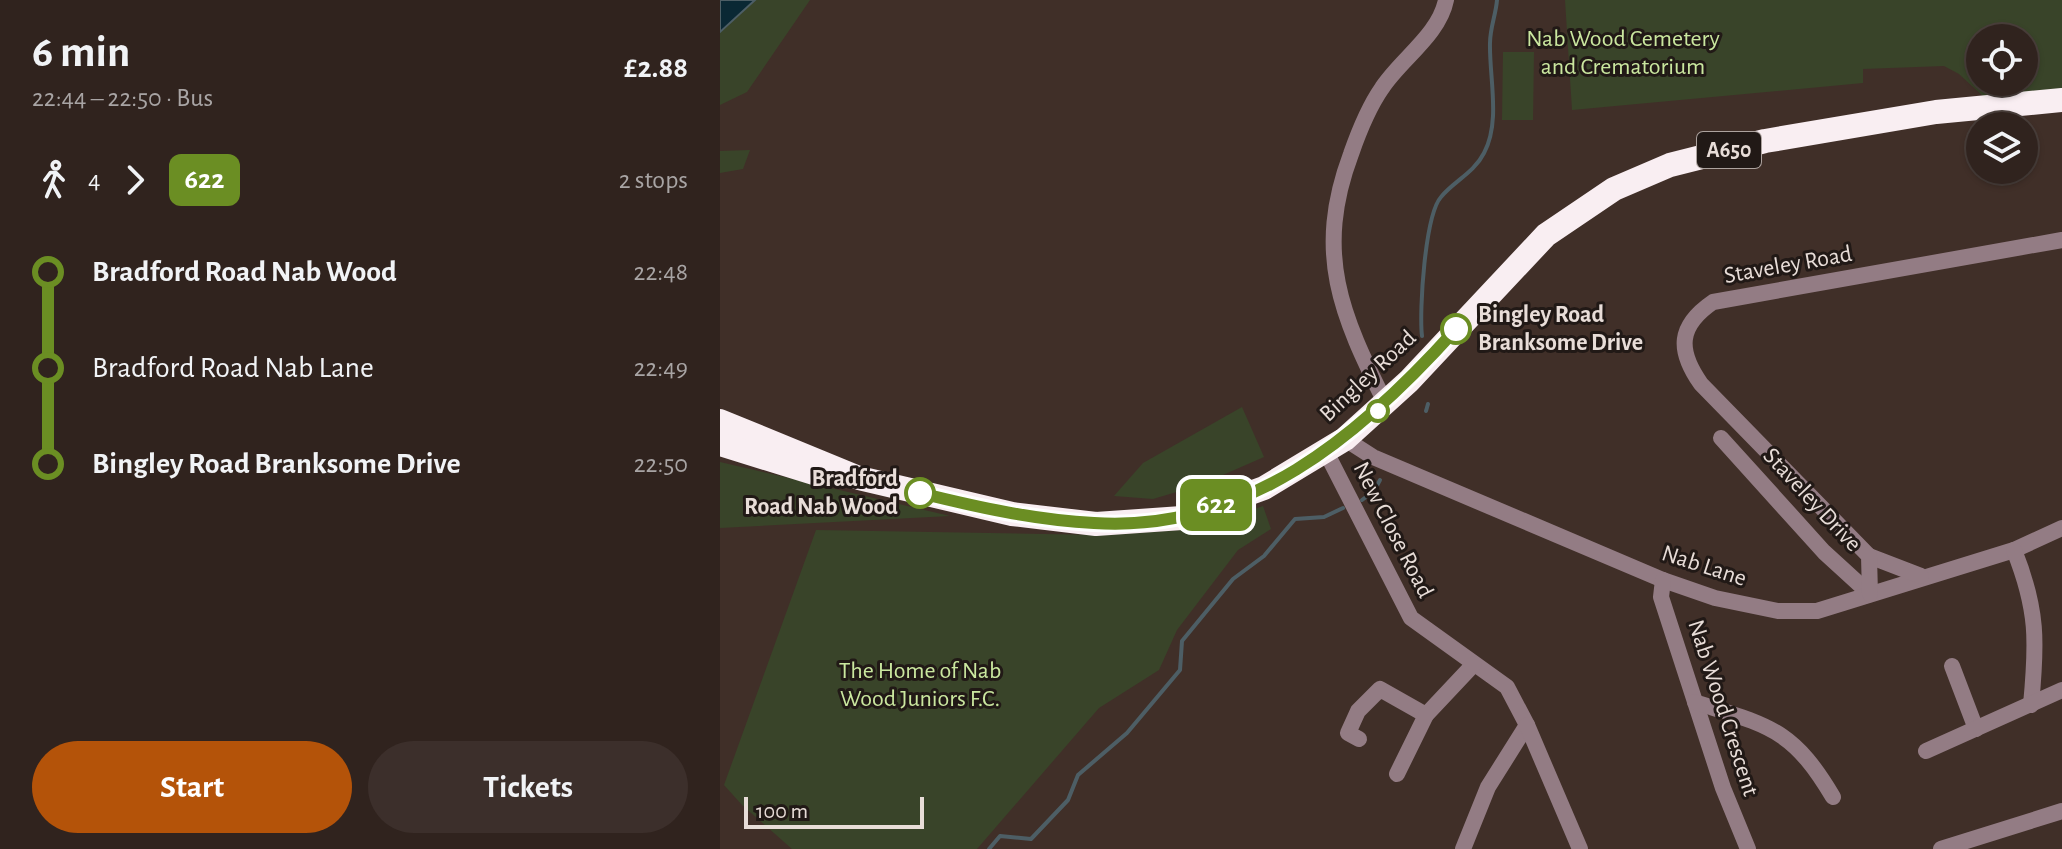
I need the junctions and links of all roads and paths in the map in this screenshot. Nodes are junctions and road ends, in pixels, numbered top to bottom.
1 (1446, 0) edge
2 (2062, 100) edge
3 (2062, 240) edge
4 (1386, 404) junction
5 (720, 421) edge
6 (1721, 438) dead end
7 (720, 444) edge
8 (1336, 446) junction
9 (859, 478) junction
10 (2062, 528) edge
11 (2014, 550) junction
12 (1869, 556) junction
13 (1921, 576) junction
14 (1663, 580) junction
15 (1870, 594) junction
16 (1474, 664) junction
17 (1952, 666) dead end
18 (2062, 690) edge
19 (1695, 702) junction
20 (2031, 705) junction
21 (1426, 715) junction
22 (1527, 725) junction
23 (1976, 729) junction
24 (1359, 739) dead end
25 (1926, 751) dead end
26 (1397, 774) dead end
27 (1833, 797) dead end
28 (2062, 811) edge
29 (1463, 849) edge
30 (1580, 849) edge
31 (1748, 849) edge
32 (1941, 849) edge

1 - 4 street
2 - 4 highway, Bingley Road / A650
3 - 12 street, Staveley Road
4 - 8 highway, Bingley Road / A650
5 - 9 highway, Bingley Road / A650
6 - 15 street, Staveley Drive
7 - 9 highway, A650
8 - 9 highway, Bingley Road / A650
8 - 14 street, Nab Lane
8 - 16 street, New Close Road
10 - 11 street, Nab Lane
11 - 13 street, Nab Lane
11 - 20 street
12 - 13 street, Staveley Road
12 - 15 street
13 - 15 street, Nab Lane
14 - 15 street, Nab Lane
14 - 19 street, Nab Wood Crescent
16 - 21 street
16 - 22 street, New Close Road
17 - 23 street
18 - 20 street
19 - 27 street
19 - 31 street, Nab Wood Crescent
20 - 23 street
21 - 24 street
21 - 26 street
22 - 29 street
22 - 30 street, New Close Road
23 - 25 street
28 - 32 street

